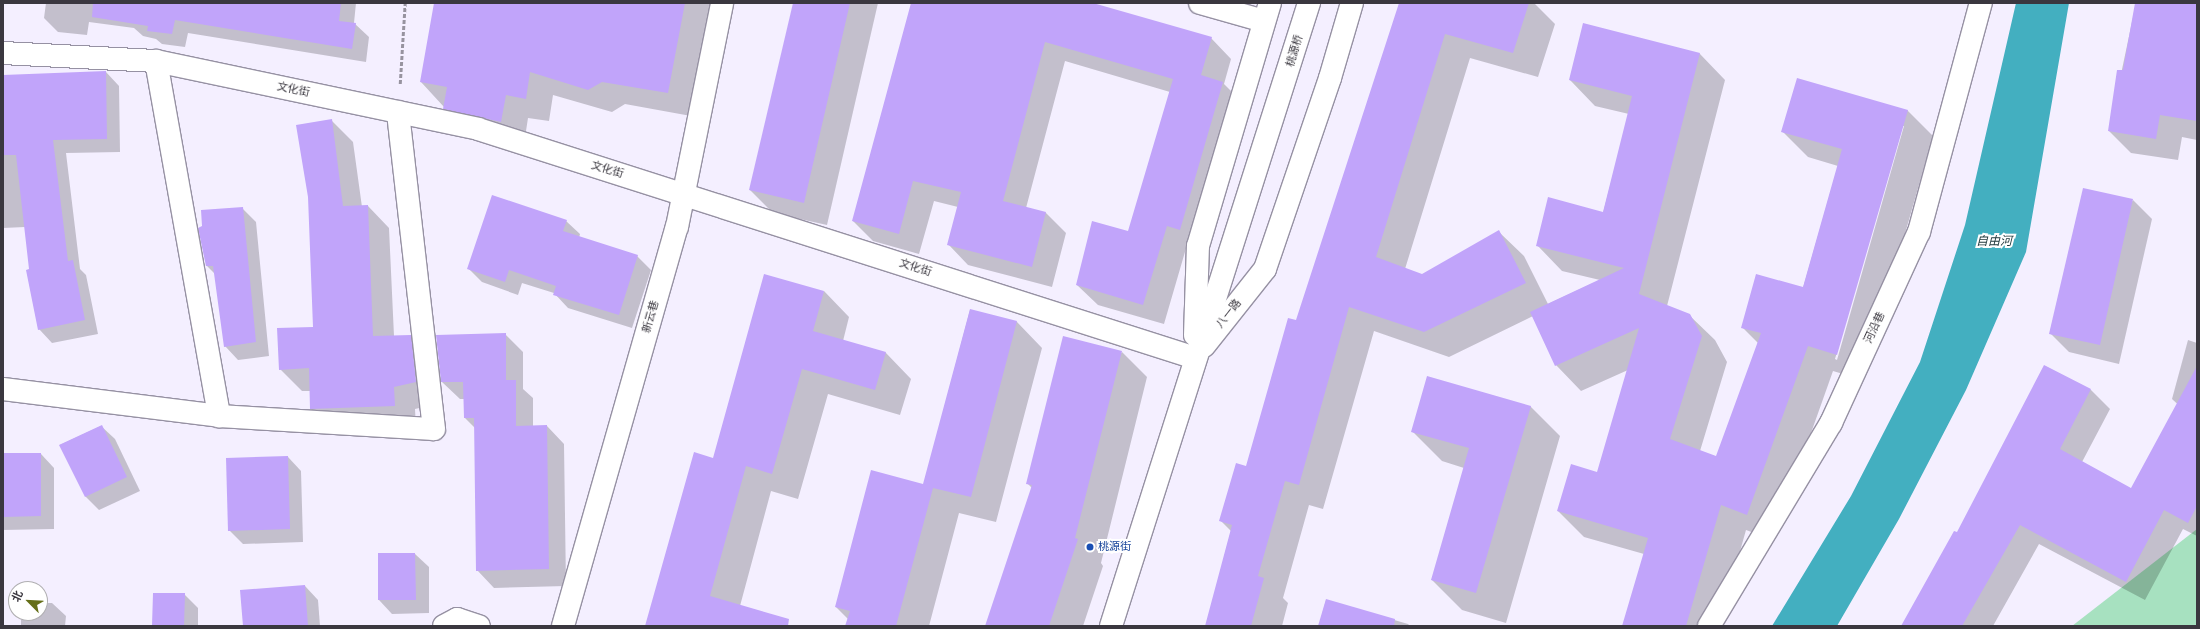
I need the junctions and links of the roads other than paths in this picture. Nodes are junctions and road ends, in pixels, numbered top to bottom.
1 (722, 3) edge
2 (1200, 3) edge
3 (1309, 3) edge
4 (1352, 3) edge
5 (1981, 3) edge
6 (1267, 12) edge
7 (3, 53) edge
8 (156, 61) junction
9 (398, 112) junction
10 (684, 194) junction
11 (1194, 358) junction
12 (3, 389) edge
13 (219, 416) junction
14 (444, 626) edge
15 (479, 626) edge
16 (563, 626) edge
17 (1111, 626) edge
18 (1709, 626) edge

1 - 10 street, 新云巷
2 - 6 street
3 - 11 street, 桃源桥
4 - 11 street, 八一路
5 - 18 street, 河沿巷
6 - 11 street
7 - 8 street, 文化街
8 - 9 street, 文化街
8 - 13 street
9 - 10 street, 文化街
9 - 13 street
10 - 11 street, 文化街
10 - 16 street, 新云巷
11 - 17 street, 八一路
12 - 13 street
14 - 15 street

